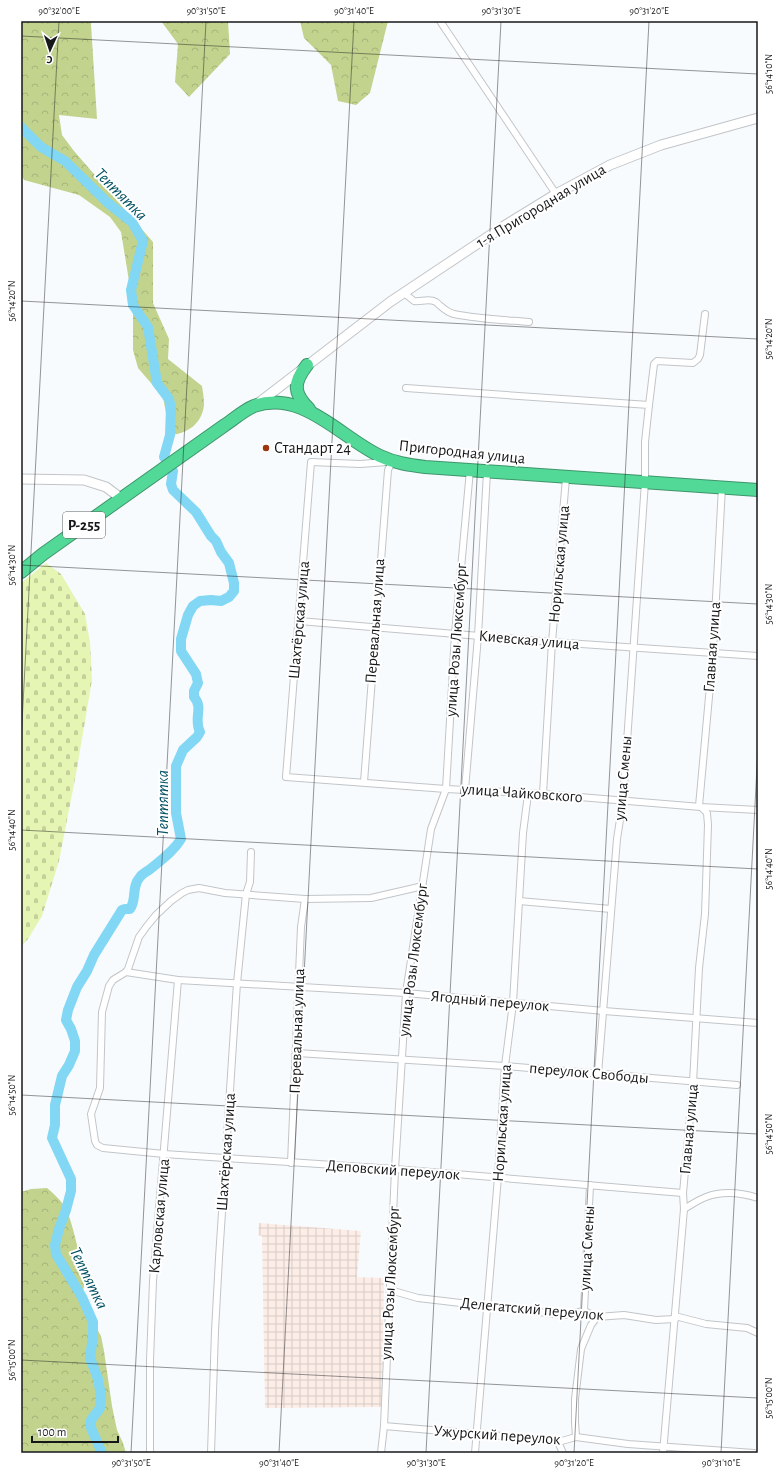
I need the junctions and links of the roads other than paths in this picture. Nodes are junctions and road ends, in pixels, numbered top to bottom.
1 (440, 21) edge
2 (758, 118) edge
3 (556, 194) junction
4 (404, 293) junction
5 (705, 314) dead end
6 (529, 322) dead end
7 (307, 365) junction
8 (406, 388) dead end
9 (649, 405) junction
10 (253, 407) junction
11 (312, 413) junction
12 (392, 462) junction
13 (470, 470) junction
14 (487, 472) junction
15 (566, 478) junction
16 (21, 479) edge
17 (644, 482) junction
18 (722, 487) junction
19 (758, 490) edge
20 (122, 498) junction
21 (21, 572) edge
22 (300, 622) junction
23 (375, 628) junction
24 (455, 634) junction
25 (478, 636) junction
26 (552, 642) junction
27 (634, 648) junction
28 (713, 653) junction
29 (758, 656) edge
30 (286, 777) joint
31 (364, 782) junction
32 (446, 789) junction
33 (465, 790) junction
34 (528, 794) junction
35 (544, 794) junction
36 (623, 800) junction
37 (700, 807) junction
38 (758, 810) edge
39 (251, 852) dead end
40 (423, 886) junction
41 (246, 894) junction
42 (305, 898) junction
43 (519, 901) junction
44 (611, 909) junction
45 (126, 972) junction
46 (178, 980) junction
47 (237, 983) junction
48 (300, 987) junction
49 (406, 993) junction
50 (513, 1003) junction
51 (604, 1011) junction
52 (697, 1018) junction
53 (758, 1023) edge
54 (297, 1053) junction
55 (401, 1060) junction
56 (505, 1066) junction
57 (598, 1074) junction
58 (693, 1083) junction
59 (737, 1085) dead end
60 (164, 1154) junction
61 (226, 1158) junction
62 (292, 1163) junction
63 (395, 1169) junction
64 (498, 1177) junction
65 (590, 1185) junction
66 (683, 1193) junction
67 (758, 1198) edge
68 (684, 1209) junction
69 (390, 1290) junction
70 (487, 1306) junction
71 (584, 1311) junction
72 (597, 1317) junction
73 (675, 1317) junction
74 (758, 1333) edge
75 (384, 1426) junction
76 (476, 1435) junction
77 (576, 1437) junction
78 (558, 1442) junction
79 (664, 1446) junction
80 (150, 1453) edge
81 (211, 1453) edge
82 (381, 1453) edge
83 (475, 1453) edge
84 (563, 1453) edge
85 (663, 1453) edge
86 (754, 1453) edge

1 - 3 street
2 - 3 street, 1-я Пригородная улица
3 - 4 street, 1-я Пригородная улица
4 - 6 street
4 - 7 street, 1-я Пригородная улица
5 - 9 street
7 - 10 street, 1-я Пригородная улица
7 - 11 highway
8 - 9 street
9 - 17 street
10 - 11 highway, Пригородная улица
10 - 20 highway, Пригородная улица / Р-255
11 - 12 highway, Пригородная улица
12 - 13 highway, Пригородная улица
12 - 22 street, Шахтёрская улица
12 - 23 street, Перевальная улица
13 - 14 highway, Пригородная улица
13 - 24 street, улица Розы Люксембург
14 - 15 highway, Пригородная улица
14 - 25 street
15 - 17 highway, Пригородная улица
15 - 26 street, Норильская улица
16 - 20 street
17 - 18 highway, Пригородная улица
17 - 27 street, улица Смены
18 - 19 highway, Пригородная улица
18 - 28 street, Главная улица
20 - 21 highway, Р-255
22 - 23 street, Киевская улица
22 - 30 street, Шахтёрская улица
23 - 24 street, Киевская улица
23 - 31 street, Перевальная улица
24 - 25 street, Киевская улица
24 - 32 street, улица Розы Люксембург
25 - 26 street, Киевская улица
25 - 33 street
26 - 27 street, Киевская улица
26 - 35 street, Норильская улица
27 - 28 street, Киевская улица
27 - 36 street, улица Смены
28 - 29 street, Киевская улица
28 - 37 street, Главная улица
30 - 31 street, улица Чайковского
31 - 32 street, улица Чайковского
32 - 33 street, улица Чайковского
32 - 40 street, улица Розы Люксембург
33 - 34 street, улица Чайковского
34 - 35 street, улица Чайковского
34 - 43 street, Норильская улица
35 - 36 street, улица Чайковского
36 - 37 street, улица Чайковского
36 - 44 street, улица Смены
37 - 38 street, улица Чайковского
37 - 52 street, Главная улица
39 - 41 street, Шахтёрская улица
40 - 42 street
40 - 49 street, улица Розы Люксембург
41 - 42 street
41 - 45 street
41 - 47 street, Шахтёрская улица
42 - 48 street, Перевальная улица
43 - 44 street
43 - 50 street, Норильская улица
44 - 51 street, улица Смены
45 - 46 street, Ягодный переулок
45 - 60 street, Деповский переулок
46 - 47 street, Ягодный переулок
46 - 60 street, Карловская улица
47 - 48 street, Ягодный переулок
47 - 61 street, Шахтёрская улица
48 - 49 street, Ягодный переулок
48 - 54 street, Перевальная улица
49 - 50 street, Ягодный переулок
49 - 55 street, улица Розы Люксембург
50 - 51 street, Ягодный переулок
50 - 56 street, Норильская улица
51 - 52 street, Ягодный переулок
51 - 57 street, улица Смены
52 - 53 street, Ягодный переулок
52 - 58 street, Главная улица
54 - 55 street, переулок Свободы
54 - 62 street, Перевальная улица
55 - 56 street, переулок Свободы
55 - 63 street, улица Розы Люксембург
56 - 57 street, переулок Свободы
56 - 64 street, Норильская улица
57 - 58 street, переулок Свободы
58 - 59 street, переулок Свободы
58 - 66 street, Главная улица
60 - 61 street, Деповский переулок
60 - 80 street, Карловская улица
61 - 62 street, Деповский переулок
61 - 81 street, Шахтёрская улица
62 - 63 street, Деповский переулок
63 - 64 street, Деповский переулок
63 - 69 street, улица Розы Люксембург
64 - 65 street, Деповский переулок
64 - 70 street, Норильская улица
65 - 66 street, Деповский переулок
65 - 71 street, улица Смены
66 - 68 street, Главная улица
67 - 68 street
68 - 73 street, Главная улица
69 - 70 street, Делегатский переулок
69 - 75 street, улица Розы Люксембург
70 - 71 street, Делегатский переулок
70 - 76 street, Норильская улица
71 - 72 street, Делегатский переулок
72 - 73 street, Делегатский переулок
72 - 77 street
73 - 74 street, Делегатский переулок
73 - 79 street, Главная улица
75 - 76 street, Ужурский переулок
75 - 82 street, улица Розы Люксембург
76 - 78 street, Ужурский переулок
76 - 83 street, Норильская улица
77 - 78 street, Ужурский переулок
77 - 79 street, Ужурский переулок
78 - 84 street
79 - 85 street, Главная улица
79 - 86 street, Ужурский переулок

